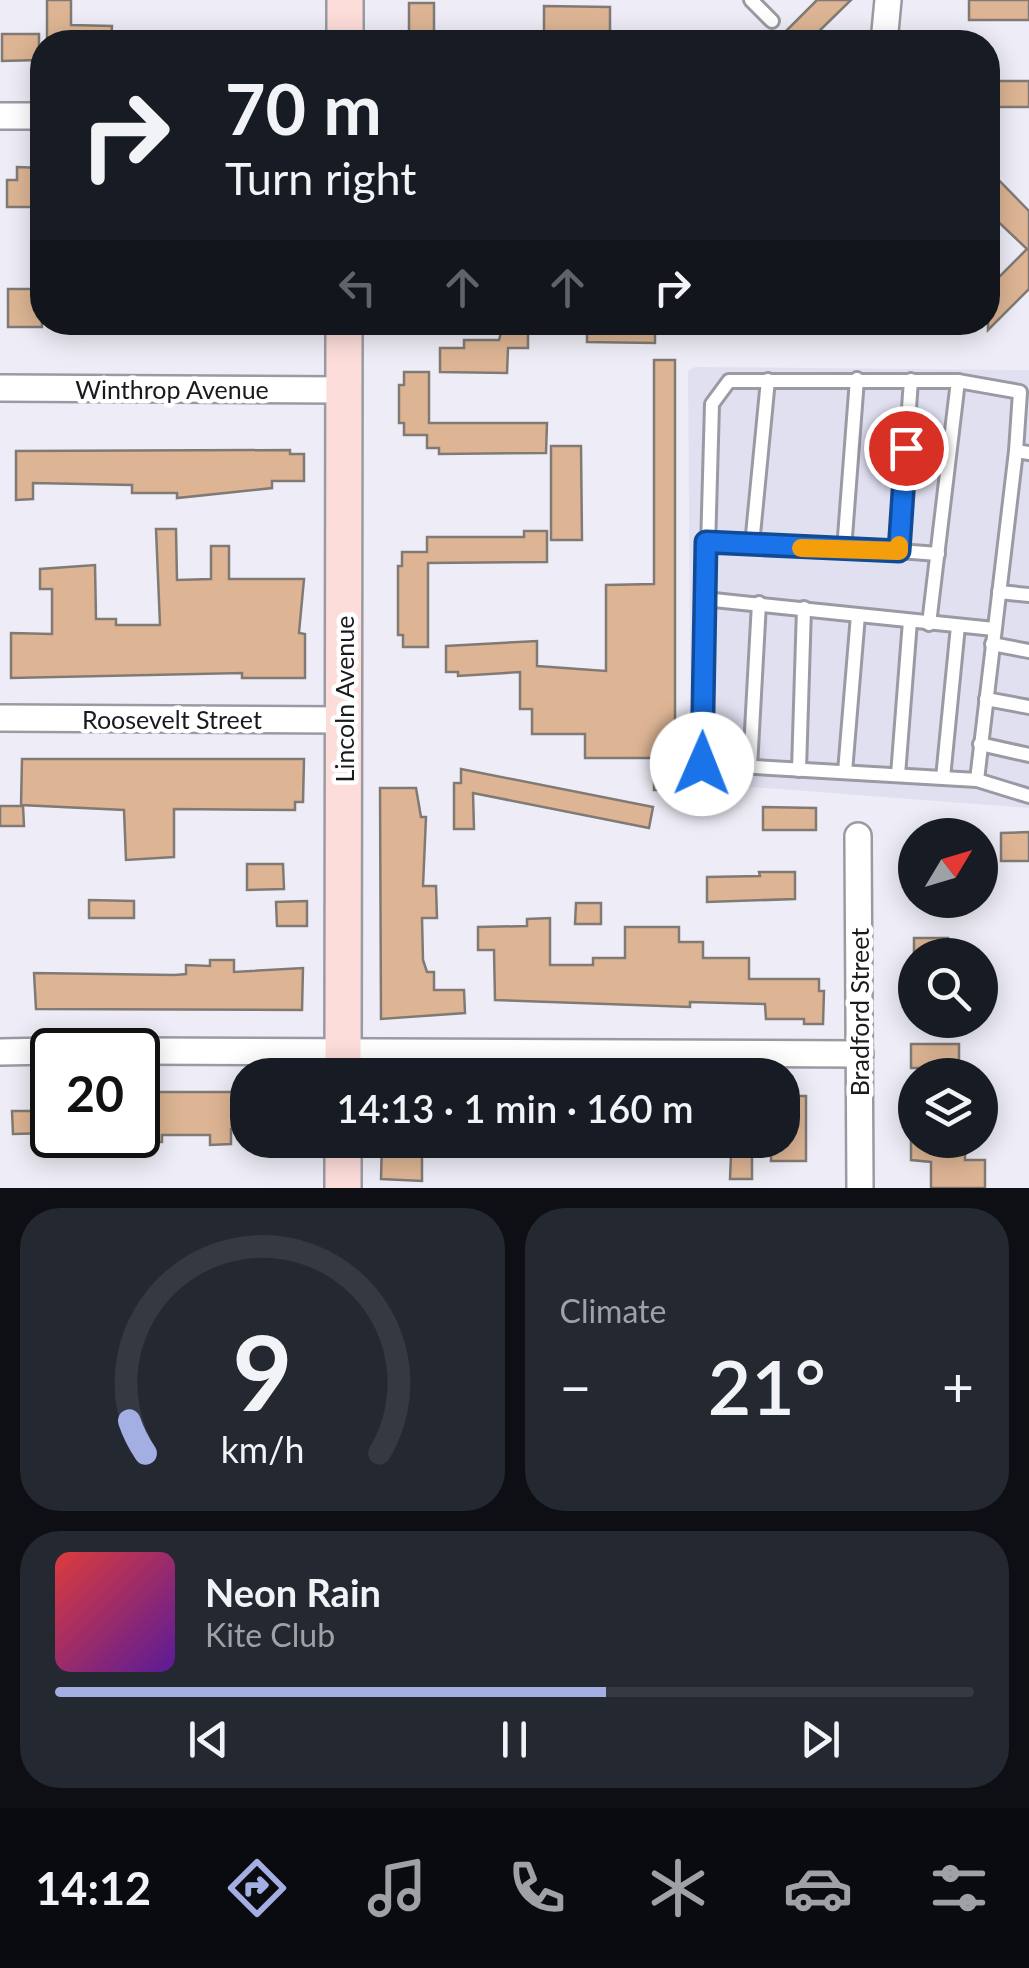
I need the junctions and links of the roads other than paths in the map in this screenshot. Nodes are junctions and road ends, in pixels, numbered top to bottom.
1 (345, 0) edge
2 (751, 0) edge
3 (888, 0) edge
4 (772, 21) dead end
5 (345, 30) edge
6 (885, 30) edge
7 (0, 116) edge
8 (30, 116) edge
9 (344, 335) edge
10 (857, 379) junction
11 (768, 380) junction
12 (912, 380) junction
13 (958, 381) junction
14 (0, 388) edge
15 (344, 390) junction
16 (1024, 392) edge
17 (1023, 452) edge
18 (706, 542) junction
19 (752, 545) junction
20 (844, 550) junction
21 (899, 551) junction
22 (938, 554) junction
23 (999, 592) junction
24 (1029, 595) edge
25 (704, 599) junction
26 (759, 603) junction
27 (804, 608) junction
28 (858, 615) junction
29 (910, 621) junction
30 (930, 624) junction
31 (958, 626) junction
32 (994, 629) junction
33 (992, 644) junction
34 (1029, 651) edge
35 (986, 699) junction
36 (1029, 706) edge
37 (0, 718) edge
38 (344, 720) junction
39 (980, 744) junction
40 (1029, 754) edge
41 (750, 767) junction
42 (799, 770) junction
43 (845, 772) junction
44 (898, 775) junction
45 (944, 778) junction
46 (977, 780) junction
47 (1029, 796) edge
48 (858, 836) dead end
49 (30, 1051) edge
50 (0, 1052) edge
51 (160, 1052) edge
52 (860, 1054) junction
53 (268, 1058) edge
54 (343, 1058) edge
55 (602, 1058) edge
56 (343, 1158) edge
57 (343, 1188) edge
58 (860, 1188) edge

1 - 5 street
2 - 4 lane
3 - 6 street
7 - 8 street
9 - 15 street, Lincoln Avenue
10 - 11 lane
10 - 12 lane
10 - 20 lane
11 - 18 lane
11 - 19 lane
12 - 13 lane
12 - 21 lane
13 - 16 lane
13 - 22 lane
14 - 15 street, Winthrop Avenue
15 - 38 street, Lincoln Avenue
16 - 17 lane
17 - 23 lane
18 - 19 lane
18 - 25 lane
19 - 20 lane
20 - 21 lane
21 - 22 lane
22 - 30 lane
23 - 24 lane
23 - 32 lane
25 - 26 lane
25 - 41 lane
26 - 27 lane
26 - 41 lane
27 - 28 lane
27 - 42 lane
28 - 29 lane
28 - 43 lane
29 - 30 lane
29 - 44 lane
30 - 31 lane
31 - 32 lane
31 - 45 lane
32 - 33 lane
33 - 34 lane
33 - 35 lane
35 - 36 lane
35 - 39 lane
37 - 38 street, Roosevelt Street
38 - 54 street, Lincoln Avenue
39 - 40 lane
39 - 46 lane
41 - 42 lane
42 - 43 lane
43 - 44 lane
44 - 45 lane
45 - 46 lane
46 - 47 lane
48 - 52 street, Bradford Street
49 - 50 street
51 - 53 street
52 - 55 street
52 - 58 street, Bradford Street
56 - 57 street

